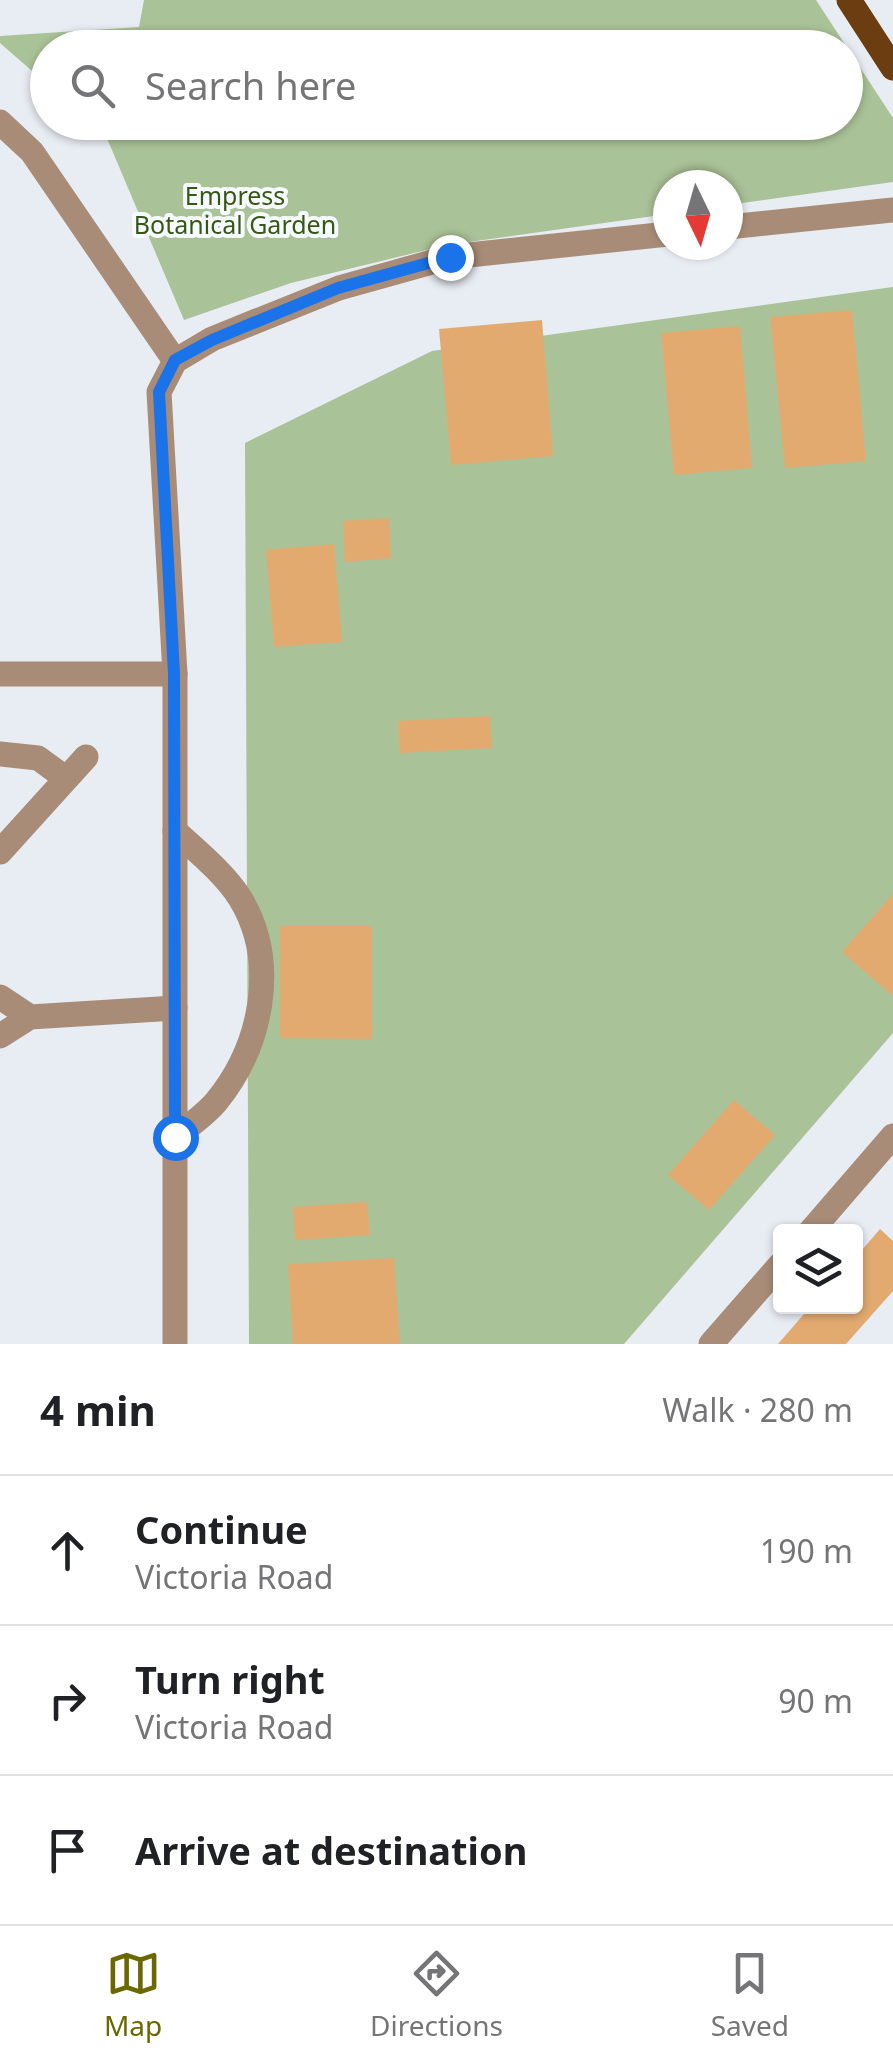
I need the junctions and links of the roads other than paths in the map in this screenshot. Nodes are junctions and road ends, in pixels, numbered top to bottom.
1 (849, 0) edge
2 (893, 68) edge
3 (0, 122) edge
4 (893, 210) edge
5 (743, 225) edge
6 (653, 236) edge
7 (175, 360) junction
8 (0, 674) edge
9 (174, 674) junction
10 (0, 754) edge
11 (86, 757) dead end
12 (64, 777) junction
13 (175, 831) junction
14 (0, 852) edge
15 (0, 997) edge
16 (175, 1008) junction
17 (30, 1018) junction
18 (0, 1036) edge
19 (893, 1136) edge
20 (175, 1137) junction
21 (817, 1224) edge
22 (773, 1273) edge
23 (175, 1344) edge
24 (712, 1344) edge

1 - 2 main road
3 - 7 street
4 - 5 street
6 - 7 street
7 - 9 street
8 - 9 street
9 - 13 street
10 - 12 street
11 - 12 street
12 - 14 street
13 - 16 street
13 - 20 street
15 - 17 street
16 - 17 street
16 - 20 street
17 - 18 street
19 - 21 street
20 - 23 street
22 - 24 street

